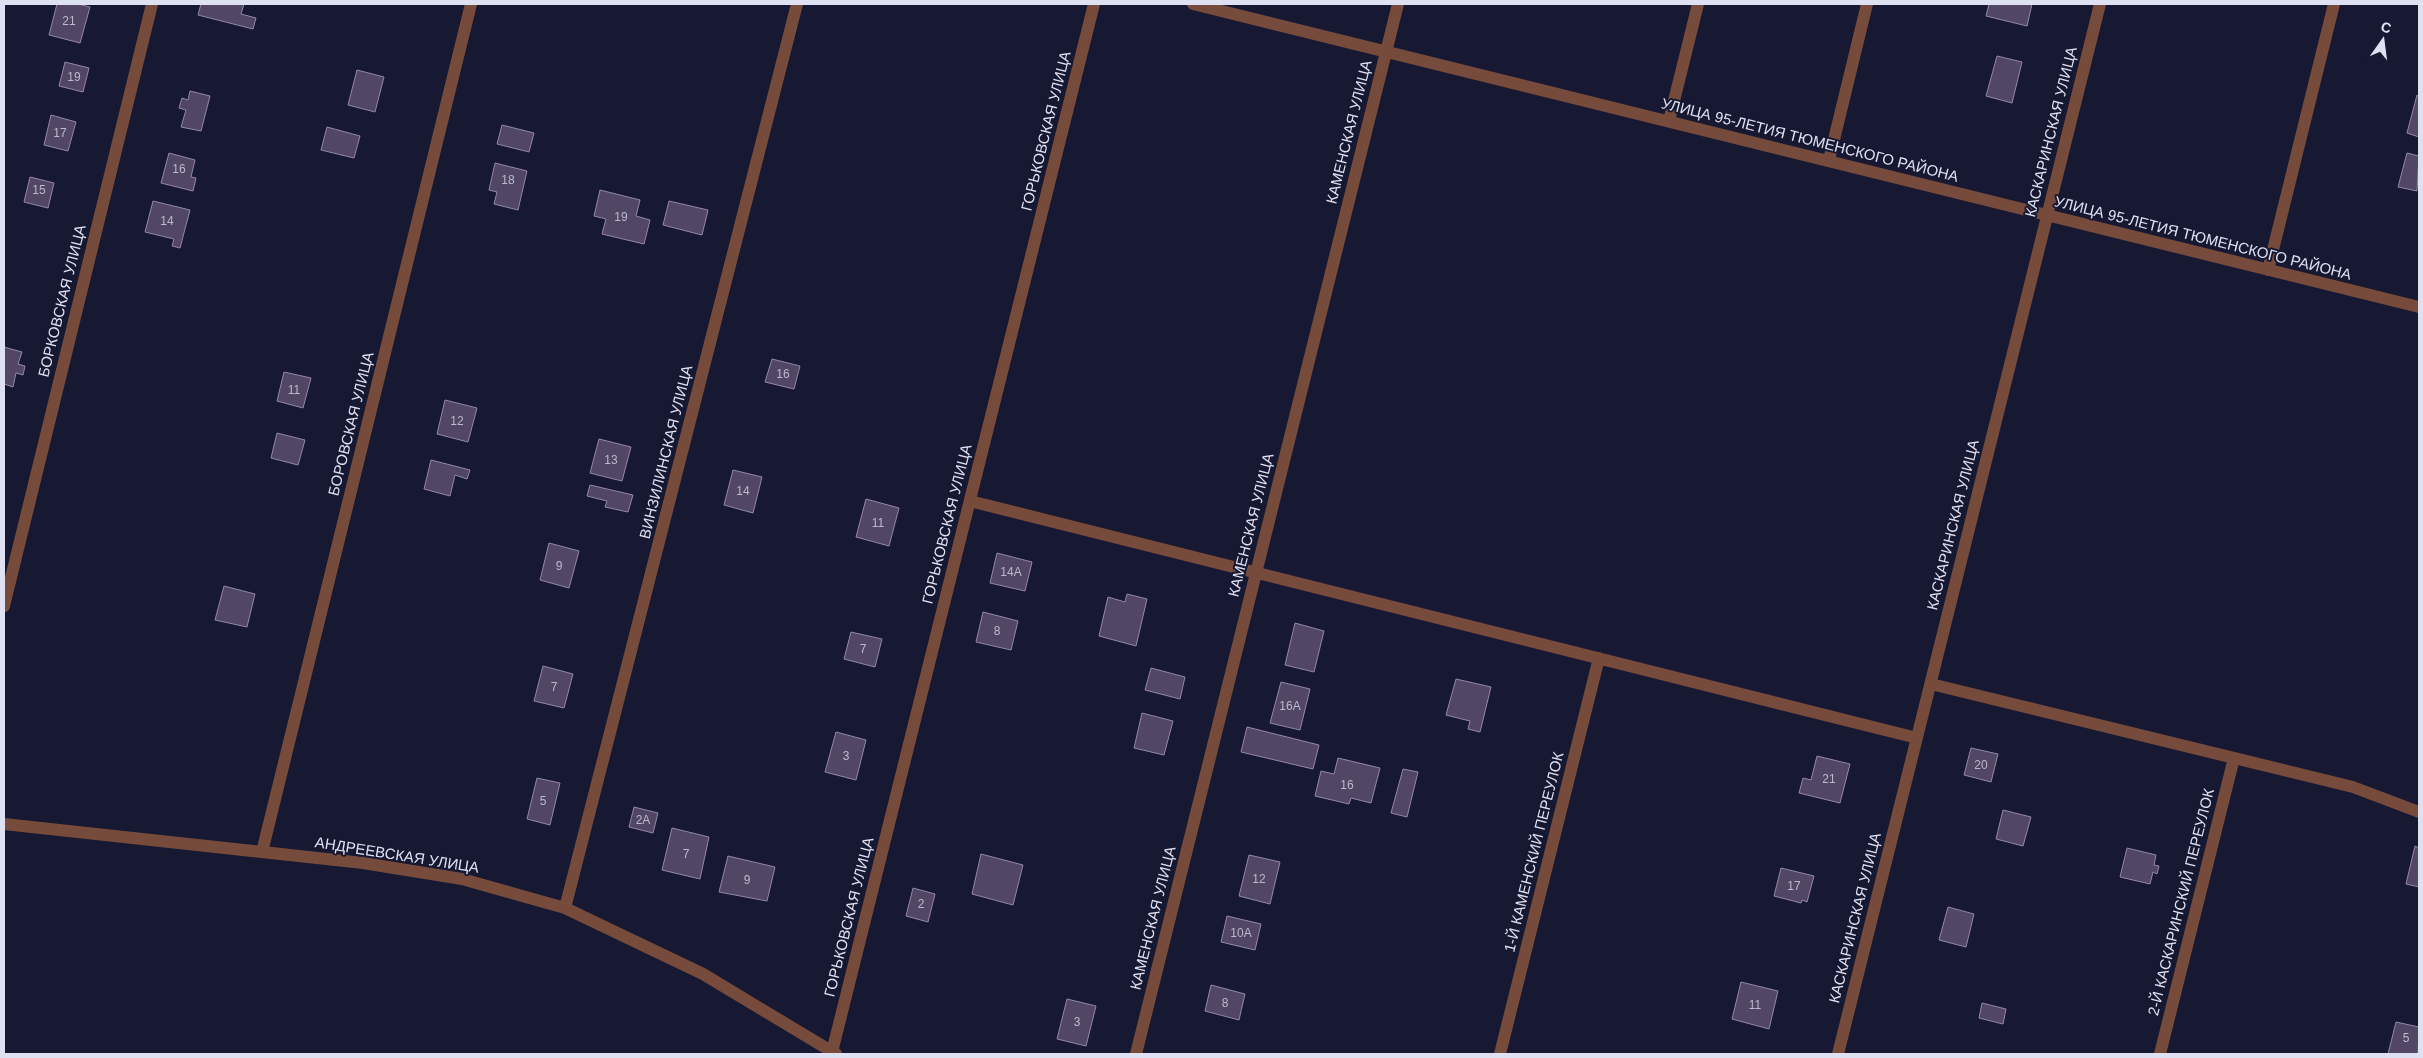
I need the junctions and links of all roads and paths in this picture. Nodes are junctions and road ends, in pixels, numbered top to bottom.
1 (152, 4) edge
2 (471, 4) edge
3 (797, 4) edge
4 (1094, 4) edge
5 (1193, 4) edge
6 (1398, 4) edge
7 (1698, 4) edge
8 (1867, 4) edge
9 (2100, 4) edge
10 (2334, 4) edge
11 (1386, 53) junction
12 (1669, 121) junction
13 (1829, 160) junction
14 (2047, 216) junction
15 (2268, 270) junction
16 (2419, 307) edge
17 (970, 501) junction
18 (1256, 573) junction
19 (4, 606) edge
20 (1599, 658) junction
21 (1930, 684) junction
22 (1917, 738) junction
23 (2234, 758) junction
24 (2419, 812) edge
25 (4, 824) edge
26 (262, 852) junction
27 (565, 908) junction
28 (834, 1053) edge
29 (1136, 1054) edge
30 (1500, 1054) edge
31 (1838, 1054) edge
32 (2160, 1054) edge

1 - 19 street, БОРКОВСКАЯ УЛИЦА
2 - 26 street, БОРОВСКАЯ УЛИЦА
3 - 27 street, ВИНЗИЛИНСКАЯ УЛИЦА
4 - 17 street, ГОРЬКОВСКАЯ УЛИЦА
5 - 11 street, УЛИЦА 95-ЛЕТИЯ ТЮМЕНСКОГО РАЙОНА
6 - 11 street, КАМЕНСКАЯ УЛИЦА
7 - 12 street
8 - 13 street
9 - 14 street, КАСКАРИНСКАЯ УЛИЦА
10 - 15 street
11 - 12 street, УЛИЦА 95-ЛЕТИЯ ТЮМЕНСКОГО РАЙОНА
11 - 18 street, КАМЕНСКАЯ УЛИЦА
12 - 13 street, УЛИЦА 95-ЛЕТИЯ ТЮМЕНСКОГО РАЙОНА
13 - 14 street, УЛИЦА 95-ЛЕТИЯ ТЮМЕНСКОГО РАЙОНА
14 - 15 street, УЛИЦА 95-ЛЕТИЯ ТЮМЕНСКОГО РАЙОНА
14 - 21 street, КАСКАРИНСКАЯ УЛИЦА
15 - 16 street, УЛИЦА 95-ЛЕТИЯ ТЮМЕНСКОГО РАЙОНА
17 - 18 street
17 - 28 street, ГОРЬКОВСКАЯ УЛИЦА
18 - 20 street
18 - 29 street, КАМЕНСКАЯ УЛИЦА
20 - 22 street
20 - 30 street, 1-Й КАМЕНСКИЙ ПЕРЕУЛОК
21 - 22 street, КАСКАРИНСКАЯ УЛИЦА
21 - 23 street
22 - 31 street, КАСКАРИНСКАЯ УЛИЦА
23 - 24 street
23 - 32 street, 2-Й КАСКАРИНСКИЙ ПЕРЕУЛОК
25 - 26 street, АНДРЕЕВСКАЯ УЛИЦА
26 - 27 street, АНДРЕЕВСКАЯ УЛИЦА
27 - 28 street, АНДРЕЕВСКАЯ УЛИЦА

